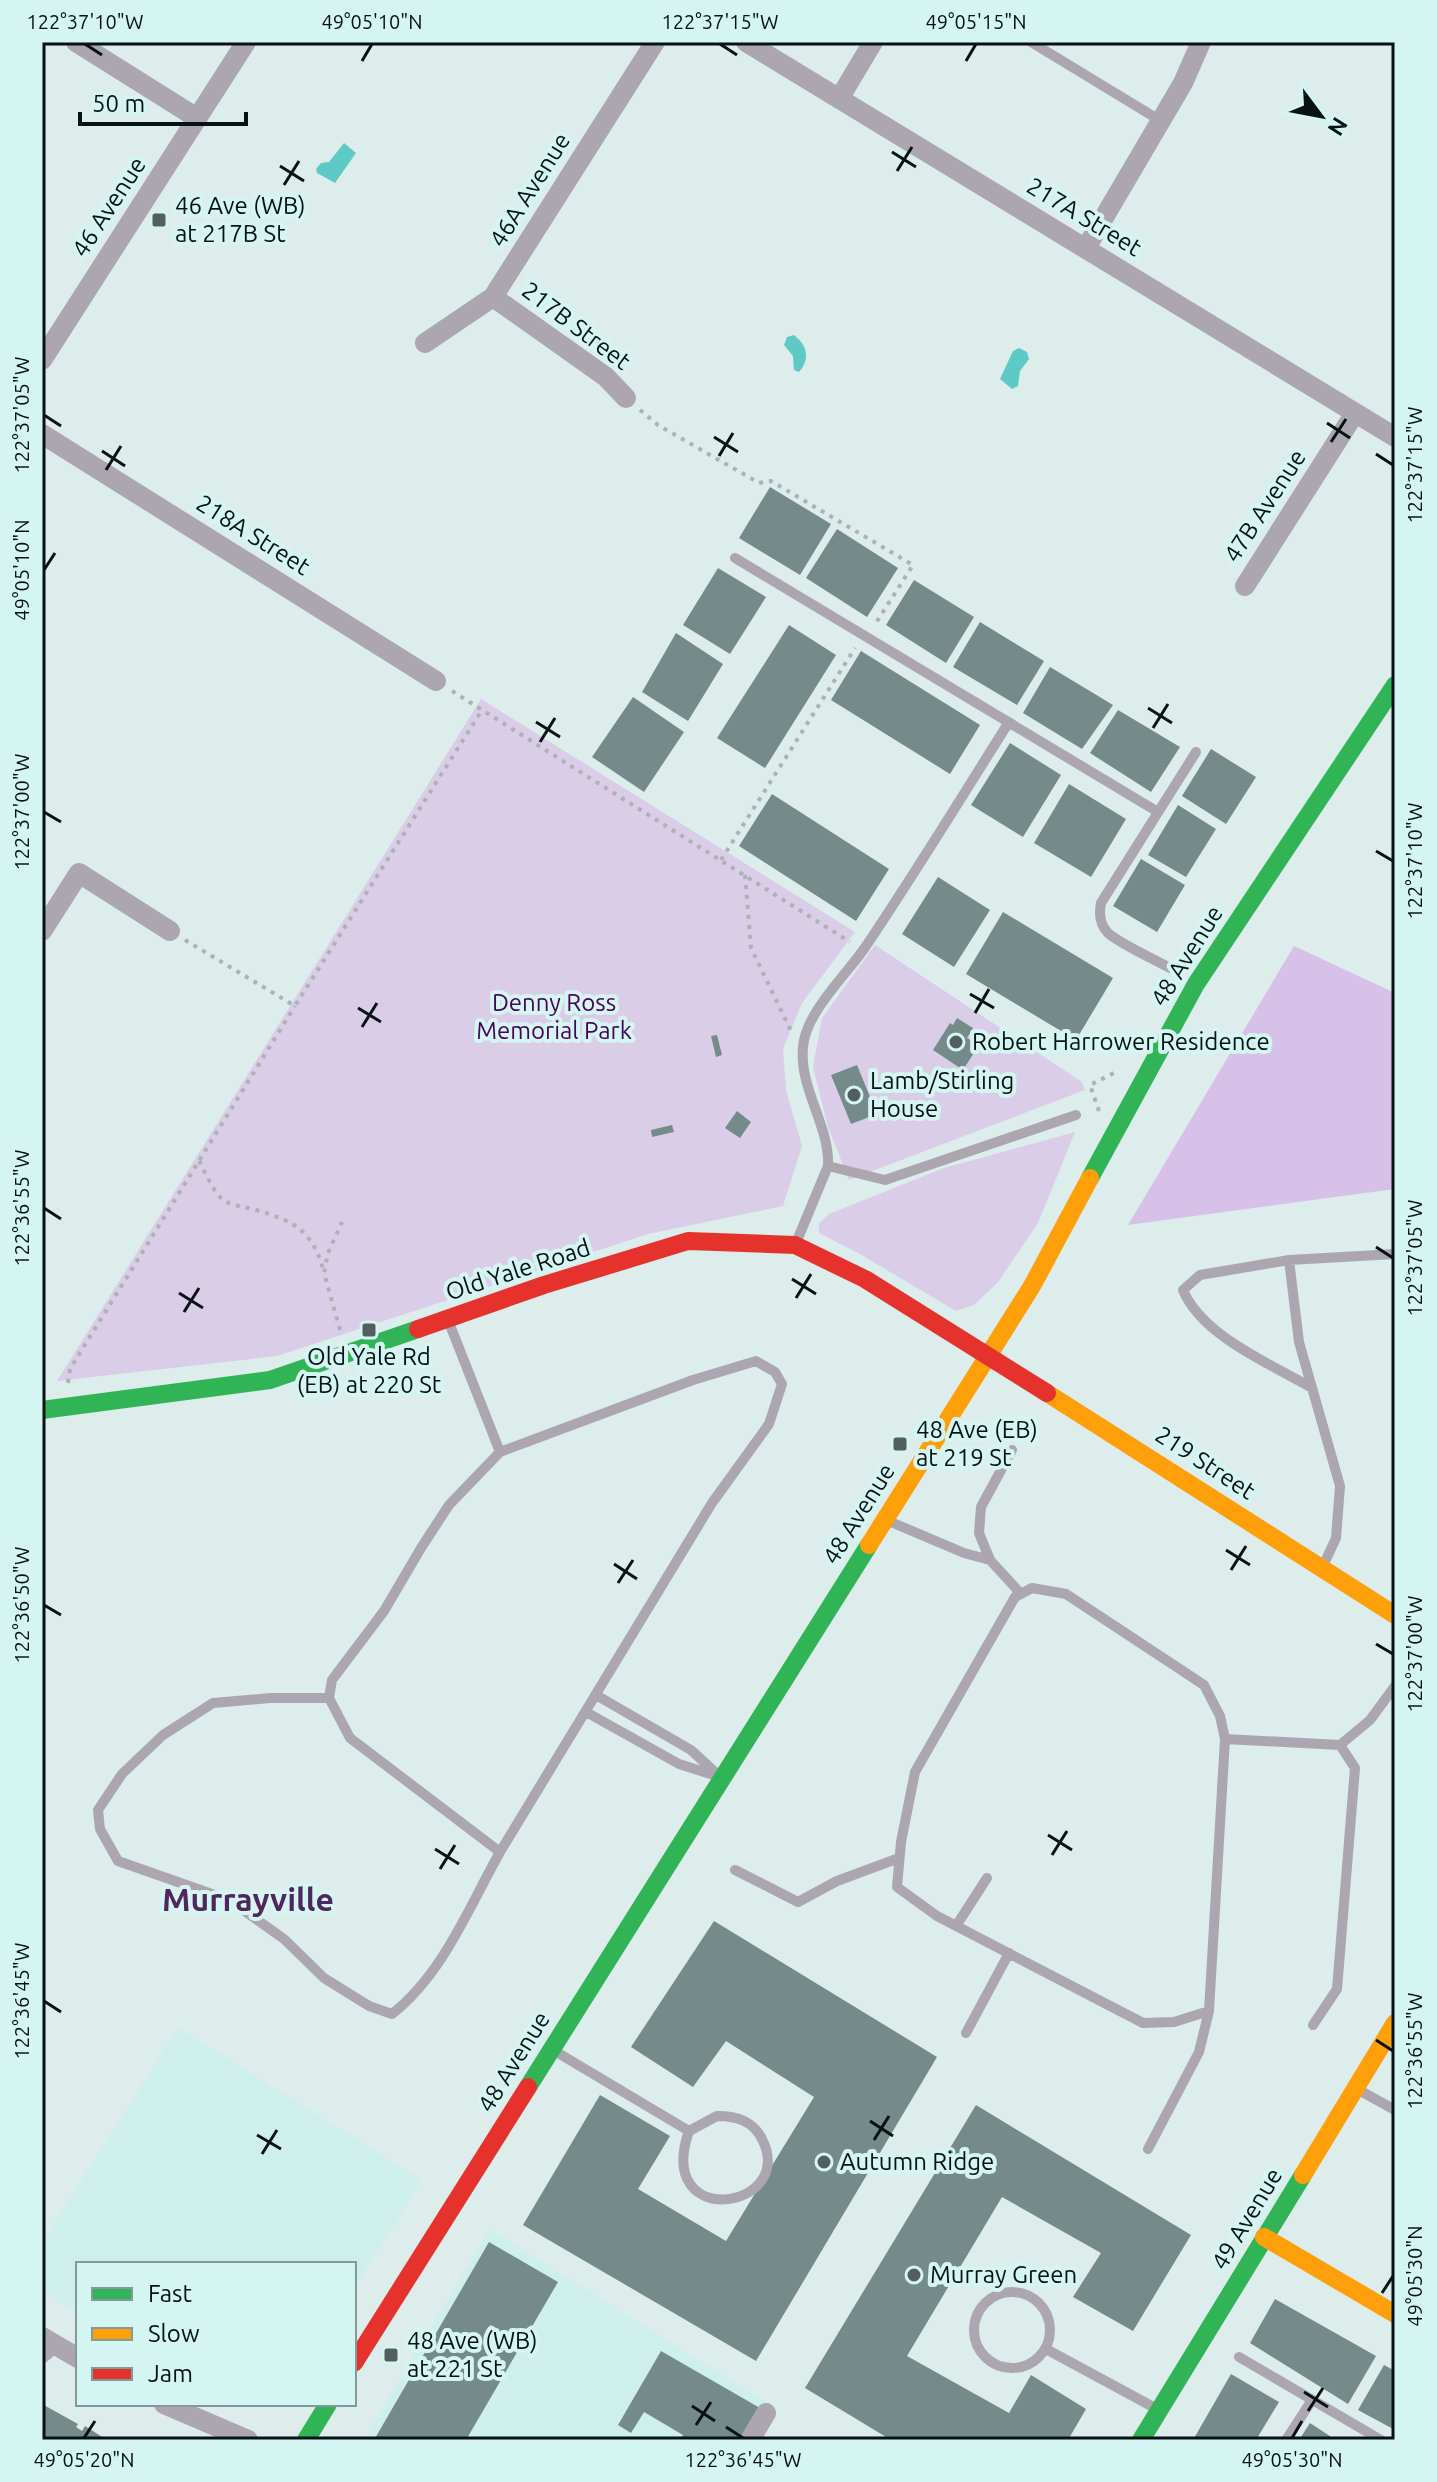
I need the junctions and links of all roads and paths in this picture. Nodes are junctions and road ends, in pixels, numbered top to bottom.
1 (76, 42) edge
2 (246, 42) edge
3 (655, 42) edge
4 (746, 42) edge
5 (873, 42) edge
6 (1201, 42) edge
7 (1037, 43) edge
8 (839, 99) junction
9 (197, 118) junction
10 (1161, 121) junction
11 (1086, 248) junction
12 (493, 297) junction
13 (425, 343) dead end
14 (42, 360) edge
15 (626, 398) dead end
16 (1355, 413) junction
17 (42, 434) edge
18 (1395, 437) edge
19 (735, 558) dead end
20 (1245, 586) dead end
21 (436, 681) joint
22 (1395, 685) edge
23 (482, 710) junction
24 (1009, 722) junction
25 (1196, 752) dead end
26 (1158, 812) junction
27 (745, 875) junction
28 (42, 931) edge
29 (170, 931) joint
30 (863, 950) junction
31 (1170, 968) dead end
32 (295, 1006) junction
33 (803, 1044) junction
34 (1127, 1067) dead end
35 (1076, 1115) dead end
36 (1102, 1117) dead end
37 (199, 1161) junction
38 (828, 1166) junction
39 (342, 1222) dead end
40 (795, 1245) junction
41 (1395, 1254) edge
42 (1289, 1260) junction
43 (324, 1273) junction
44 (448, 1318) junction
45 (347, 1352) junction
46 (988, 1355) junction
47 (1312, 1388) junction
48 (66, 1407) junction
49 (42, 1410) edge
50 (1012, 1450) dead end
51 (500, 1452) junction
52 (884, 1519) junction
53 (990, 1560) junction
54 (1322, 1568) junction
55 (1021, 1594) junction
56 (1395, 1615) edge
57 (1395, 1686) edge
58 (596, 1695) junction
59 (329, 1698) junction
60 (586, 1712) junction
61 (1225, 1739) junction
62 (1340, 1745) junction
63 (722, 1777) junction
64 (500, 1852) junction
65 (899, 1858) junction
66 (735, 1870) dead end
67 (987, 1878) dead end
68 (956, 1926) junction
69 (1009, 1953) junction
70 (1209, 2011) junction
71 (1313, 2025) dead end
72 (1393, 2030) edge
73 (966, 2033) dead end
74 (551, 2049) junction
75 (1356, 2088) junction
76 (1395, 2110) edge
77 (689, 2131) junction
78 (1148, 2149) dead end
79 (1264, 2237) junction
80 (1395, 2314) edge
81 (47, 2347) edge
82 (1046, 2349) junction
83 (76, 2357) edge
84 (1239, 2357) dead end
85 (356, 2360) edge
86 (1312, 2400) junction
87 (169, 2406) edge
88 (327, 2406) edge
89 (1159, 2410) junction
90 (766, 2413) dead end
91 (248, 2440) edge
92 (306, 2440) edge
93 (750, 2440) edge
94 (1141, 2440) edge
95 (1286, 2440) edge
96 (1381, 2440) edge

1 - 9 street
2 - 9 street, 46 Avenue
3 - 12 street, 46A Avenue
4 - 8 street, 217A Street
5 - 8 street
6 - 10 street
7 - 10 lane
8 - 11 street, 217A Street
9 - 14 street, 46 Avenue
10 - 11 street
11 - 16 street, 217A Street
12 - 13 street, 46A Avenue
12 - 15 street, 217B Street
16 - 18 street, 217A Street
16 - 20 street, 47B Avenue
17 - 21 street, 218A Street
19 - 24 lane
21 - 23 path
22 - 46 street, 48 Avenue
23 - 27 path
23 - 32 path
24 - 26 lane
24 - 30 lane
25 - 26 lane
26 - 31 lane
27 - 30 path
27 - 33 path
28 - 29 street
29 - 32 path
30 - 33 lane
32 - 37 path
33 - 38 lane
34 - 36 path
35 - 38 lane
37 - 43 path
37 - 48 path
38 - 40 lane
39 - 43 path
40 - 44 street, Old Yale Road
40 - 46 street, Old Yale Road
41 - 42 lane
42 - 47 lane
42 - 47 lane
43 - 45 path
44 - 45 street, Old Yale Road
44 - 51 lane
45 - 48 street, Old Yale Road
46 - 52 street, 48 Avenue
46 - 54 street, 219 Street
47 - 54 lane
48 - 49 street, Old Yale Road
50 - 53 lane
51 - 58 lane
51 - 59 lane
52 - 53 lane
52 - 63 street, 48 Avenue
53 - 55 lane
54 - 56 street, 219 Street
55 - 61 lane
55 - 65 lane
57 - 62 lane
58 - 60 lane
58 - 63 lane
59 - 64 lane
59 - 64 lane
60 - 63 lane
60 - 64 lane
61 - 62 lane
61 - 70 lane
62 - 71 lane
63 - 74 street, 48 Avenue
65 - 66 lane
65 - 68 lane
67 - 68 lane
68 - 69 lane
69 - 70 lane
69 - 73 lane
70 - 78 lane
72 - 75 street, 49 Avenue
74 - 77 lane
74 - 85 street, 48 Avenue
75 - 76 lane
75 - 79 street, 49 Avenue
77 - 77 lane
79 - 80 street
79 - 89 street, 49 Avenue
81 - 83 street
82 - 82 lane
82 - 89 lane
84 - 86 lane
86 - 95 lane
86 - 96 lane
87 - 91 street
88 - 92 street
89 - 94 street, 49 Avenue
90 - 93 street

